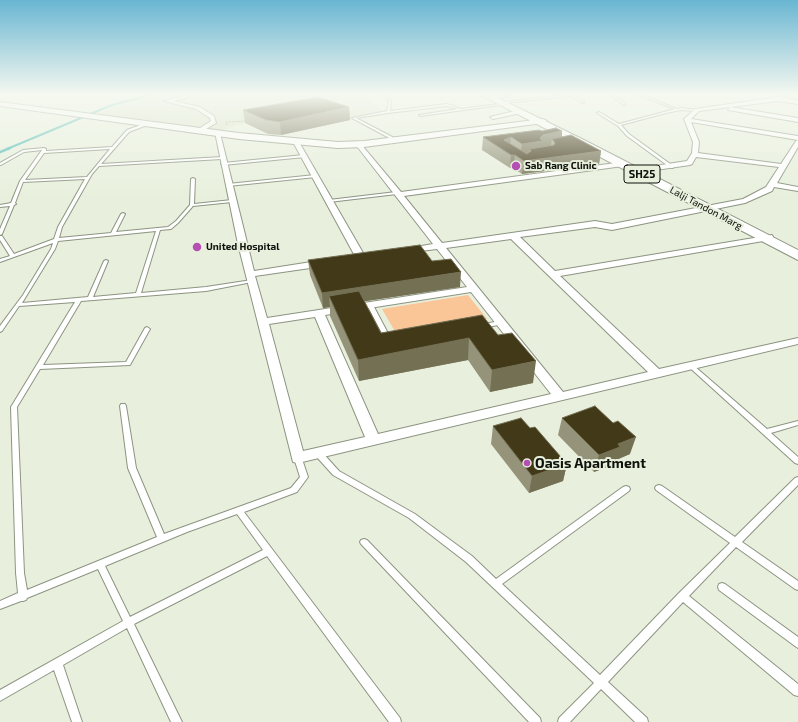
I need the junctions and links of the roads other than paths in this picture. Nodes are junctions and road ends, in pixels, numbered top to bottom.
1 (132, 129) edge
2 (182, 129) edge
3 (203, 129) edge
4 (373, 129) edge
5 (482, 129) edge
6 (553, 129) edge
7 (556, 129) edge
8 (622, 129) edge
9 (691, 129) edge
10 (741, 129) edge
11 (199, 131) junction
12 (217, 133) junction
13 (798, 138) edge
14 (395, 140) junction
15 (296, 142) junction
16 (358, 144) junction
17 (797, 147) edge
18 (113, 148) junction
19 (43, 152) junction
20 (694, 155) junction
21 (304, 156) junction
22 (223, 161) junction
23 (0, 164) edge
24 (623, 164) junction
25 (98, 165) junction
26 (784, 166) junction
27 (672, 167) junction
28 (638, 171) junction
29 (315, 176) junction
30 (88, 178) junction
31 (193, 179) dead end
32 (22, 181) junction
33 (772, 184) junction
34 (228, 185) junction
35 (798, 189) edge
36 (397, 194) junction
37 (232, 201) junction
38 (329, 201) junction
39 (14, 204) junction
40 (192, 205) junction
41 (0, 206) edge
42 (712, 209) junction
43 (123, 214) dead end
44 (158, 230) junction
45 (112, 234) junction
46 (0, 236) edge
47 (513, 236) junction
48 (766, 237) junction
49 (56, 240) junction
50 (440, 247) junction
51 (400, 252) edge
52 (798, 252) edge
53 (13, 256) junction
54 (798, 256) edge
55 (362, 258) edge
56 (0, 261) edge
57 (106, 261) dead end
58 (332, 262) edge
59 (554, 274) junction
60 (251, 278) junction
61 (474, 289) junction
62 (138, 295) junction
63 (90, 299) junction
64 (79, 300) junction
65 (18, 305) junction
66 (370, 305) junction
67 (319, 313) junction
68 (262, 322) junction
69 (501, 323) junction
70 (479, 327) edge
71 (147, 329) dead end
72 (0, 330) edge
73 (798, 341) edge
74 (391, 343) edge
75 (691, 366) junction
76 (39, 367) junction
77 (658, 374) junction
78 (560, 396) junction
79 (124, 406) dead end
80 (798, 423) edge
81 (765, 432) junction
82 (373, 440) junction
83 (318, 453) junction
84 (298, 458) junction
85 (798, 461) edge
86 (798, 480) edge
87 (659, 488) dead end
88 (626, 489) dead end
89 (238, 510) junction
90 (162, 539) junction
91 (364, 542) dead end
92 (735, 543) junction
93 (269, 551) junction
94 (100, 564) junction
95 (496, 584) junction
96 (798, 586) edge
97 (722, 587) dead end
98 (682, 596) junction
99 (23, 597) junction
100 (0, 605) edge
101 (128, 622) junction
102 (798, 643) edge
103 (57, 663) junction
104 (600, 682) junction
105 (798, 692) edge
106 (0, 696) edge
107 (77, 722) edge
108 (177, 722) edge
109 (396, 722) edge
110 (536, 722) edge
111 (563, 722) edge
112 (643, 722) edge

1 - 18 lane
2 - 11 street
3 - 11 street
4 - 14 lane
5 - 14 street
6 - 24 main road, Lalji Tandon Marg / SH25
7 - 28 main road, Lalji Tandon Marg / SH25
8 - 27 lane
9 - 20 street
10 - 13 street
11 - 12 street
12 - 15 street
12 - 22 street
14 - 16 street
15 - 16 street
15 - 21 street
16 - 36 street
17 - 26 street
18 - 19 lane
18 - 25 lane
19 - 23 lane
19 - 32 lane
20 - 26 street
20 - 27 street
21 - 22 lane
21 - 29 street
22 - 25 lane
22 - 34 street
24 - 28 main road, Lalji Tandon Marg / SH25
24 - 36 street
25 - 30 lane
26 - 33 street
27 - 28 street
28 - 42 main road, Lalji Tandon Marg / SH25
29 - 34 lane
29 - 38 street
30 - 32 lane
30 - 49 lane
31 - 40 lane
32 - 39 lane
33 - 35 street
33 - 42 street
34 - 37 street
36 - 38 lane
36 - 50 street
37 - 40 lane
37 - 60 street
38 - 55 street
39 - 41 lane
39 - 46 lane
40 - 44 lane
42 - 47 street
42 - 48 main road, Lalji Tandon Marg / SH25
43 - 45 lane
44 - 45 lane
44 - 62 lane
45 - 49 lane
46 - 53 lane
47 - 50 street
47 - 59 street
48 - 52 main road, Lalji Tandon Marg / SH25
48 - 54 main road, Lalji Tandon Marg / SH25
48 - 59 street
49 - 53 lane
49 - 65 lane
50 - 51 street
50 - 61 street
53 - 56 lane
57 - 63 lane
58 - 60 street
59 - 77 street
60 - 62 lane
60 - 68 street
61 - 66 street
61 - 69 street
62 - 63 lane
63 - 64 lane
64 - 65 lane
64 - 76 lane
65 - 72 lane
66 - 67 street
66 - 74 lane
67 - 68 street
67 - 82 street
68 - 84 street
69 - 70 lane
69 - 78 street
71 - 76 lane
73 - 75 street
75 - 77 street
75 - 81 lane
76 - 99 lane
77 - 78 street
78 - 82 street
79 - 90 lane
80 - 81 lane
81 - 85 lane
82 - 83 street
83 - 84 street
83 - 95 lane
84 - 89 lane
86 - 92 lane
87 - 92 lane
88 - 95 lane
89 - 90 lane
89 - 93 lane
90 - 94 lane
91 - 110 lane
92 - 96 lane
92 - 98 lane
93 - 101 lane
93 - 109 lane
94 - 99 lane
94 - 101 lane
95 - 104 lane
97 - 102 lane
98 - 104 lane
98 - 105 lane
99 - 100 lane
101 - 103 lane
101 - 108 lane
103 - 106 lane
103 - 107 lane
104 - 111 lane
104 - 112 lane

